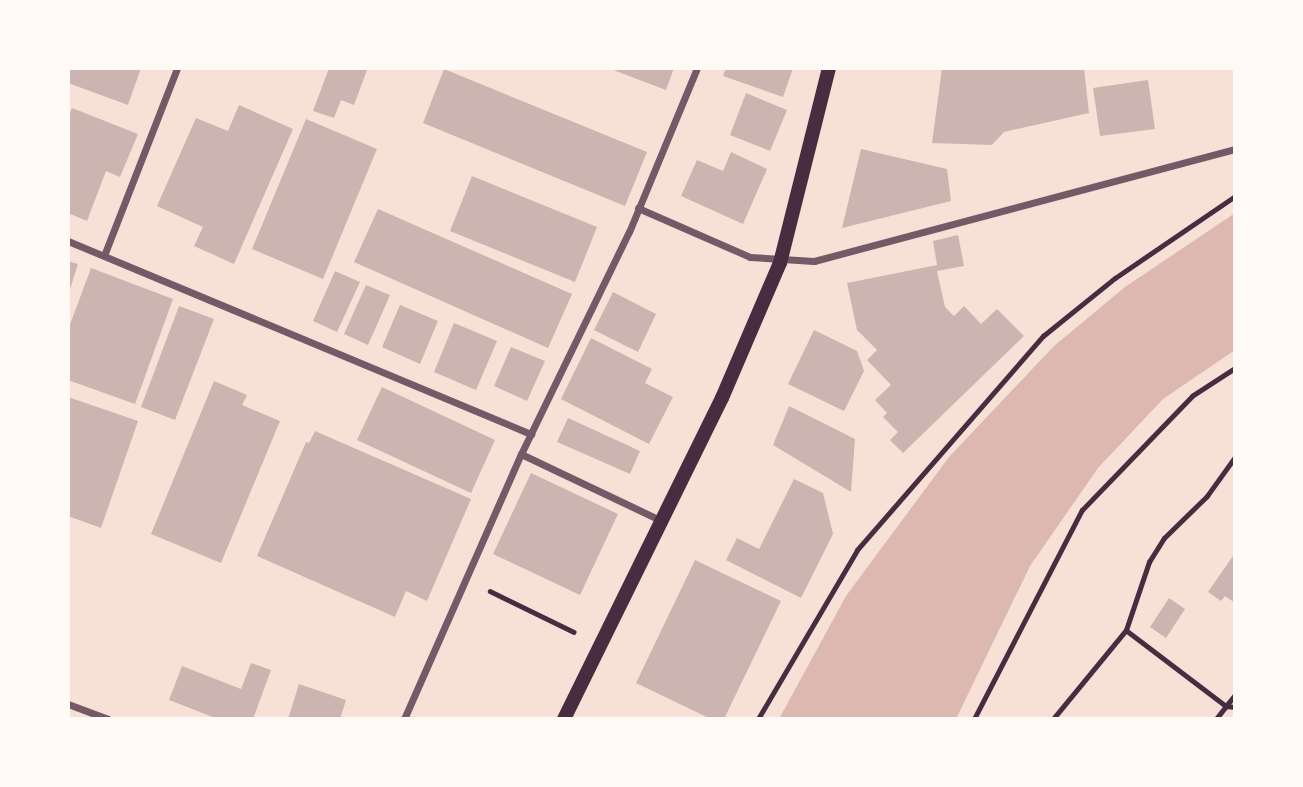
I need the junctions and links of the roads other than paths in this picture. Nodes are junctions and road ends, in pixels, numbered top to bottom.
1 (177, 68) edge
2 (697, 68) edge
3 (830, 68) edge
4 (1235, 149) edge
5 (638, 208) junction
6 (68, 241) edge
7 (106, 253) junction
8 (780, 263) junction
9 (531, 434) junction
10 (521, 454) junction
11 (660, 520) junction
12 (68, 704) edge
13 (108, 719) edge
14 (404, 719) edge
15 (564, 719) edge

1 - 7 street
2 - 5 street
3 - 8 main road
4 - 8 street
5 - 8 street
5 - 9 street
6 - 7 street
7 - 9 street
8 - 11 main road
9 - 10 street
10 - 11 street
10 - 14 street
11 - 15 main road
12 - 13 street

